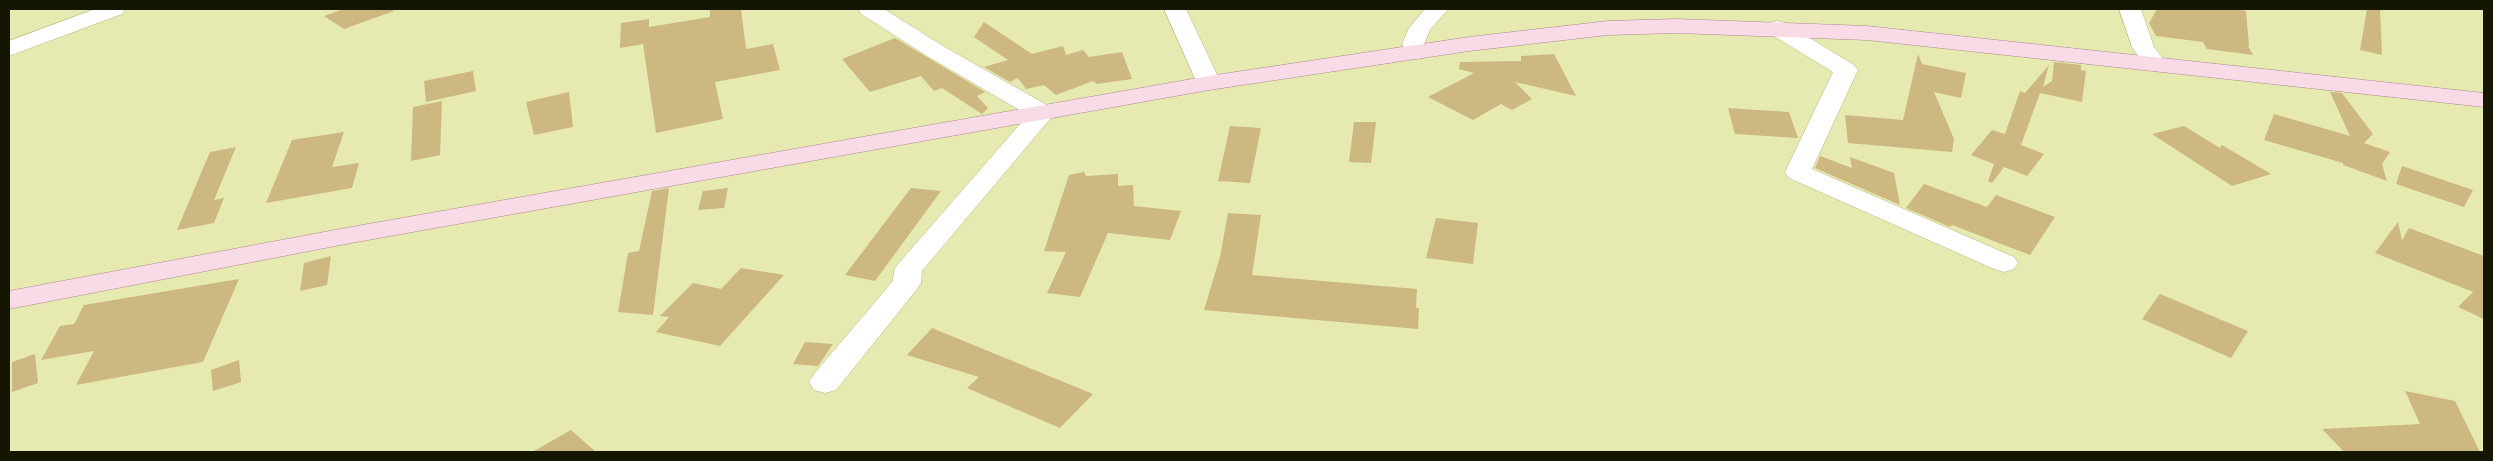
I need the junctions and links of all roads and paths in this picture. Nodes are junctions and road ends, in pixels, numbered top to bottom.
1 (114, 9) edge
2 (869, 9) edge
3 (1176, 9) edge
4 (1437, 9) edge
5 (2130, 9) edge
6 (1777, 28) junction
7 (9, 49) edge
8 (1417, 52) junction
9 (2155, 64) junction
10 (1209, 83) junction
11 (2484, 100) edge
12 (1043, 113) junction
13 (351, 235) junction
14 (2004, 263) dead end
15 (9, 286) edge
16 (9, 300) edge
17 (825, 382) dead end

1 - 7 street
2 - 12 street
3 - 10 street
4 - 8 street
5 - 9 street
6 - 8 main road
6 - 9 main road
6 - 14 street
8 - 10 main road
9 - 11 main road
10 - 12 main road
12 - 13 main road
12 - 17 street
13 - 15 main road
13 - 16 main road

